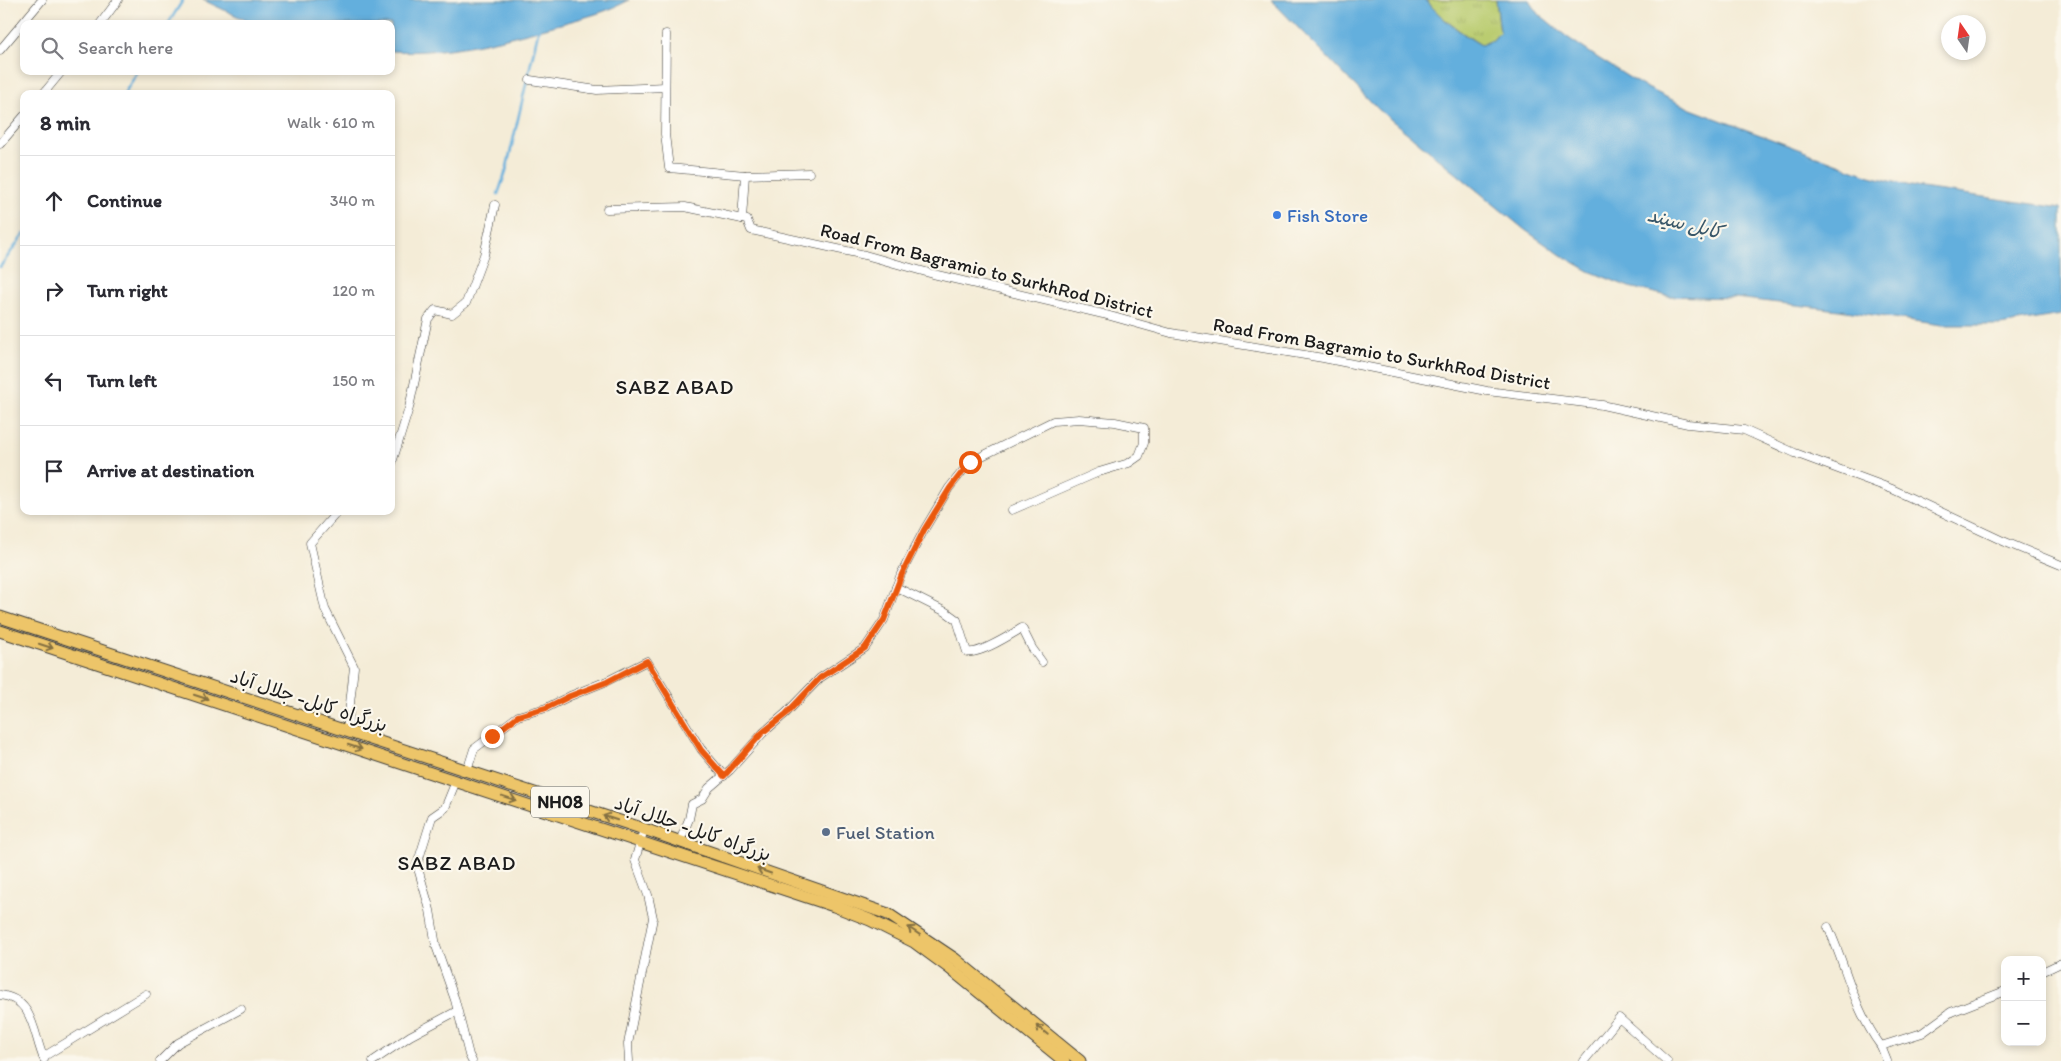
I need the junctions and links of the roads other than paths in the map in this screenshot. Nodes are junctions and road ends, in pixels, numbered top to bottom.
1 (42, 0) edge
2 (118, 0) edge
3 (25, 20) edge
4 (103, 20) edge
5 (20, 26) edge
6 (666, 34) dead end
7 (0, 50) edge
8 (59, 75) edge
9 (530, 80) dead end
10 (665, 87) junction
11 (46, 90) edge
12 (20, 121) edge
13 (0, 144) edge
14 (809, 173) dead end
15 (745, 175) junction
16 (495, 205) dead end
17 (607, 209) dead end
18 (745, 219) junction
19 (395, 453) edge
20 (1012, 510) dead end
21 (334, 515) edge
22 (2061, 565) edge
23 (896, 587) junction
24 (0, 617) edge
25 (0, 631) edge
26 (1042, 662) dead end
27 (346, 731) junction
28 (467, 770) junction
29 (724, 776) junction
30 (456, 781) junction
31 (644, 829) junction
32 (680, 841) junction
33 (640, 842) junction
34 (1828, 927) dead end
35 (2061, 963) edge
36 (2046, 970) edge
37 (2001, 992) edge
38 (146, 994) dead end
39 (0, 995) edge
40 (241, 1009) dead end
41 (458, 1011) junction
42 (1881, 1046) junction
43 (44, 1059) edge
44 (160, 1061) edge
45 (373, 1061) edge
46 (471, 1061) edge
47 (629, 1061) edge
48 (1064, 1061) edge
49 (1080, 1061) edge
50 (1584, 1061) edge
51 (1667, 1061) edge
52 (1888, 1061) edge

1 - 3 street
2 - 4 street
5 - 7 street
6 - 10 street
8 - 11 street
9 - 10 street
10 - 15 street
12 - 13 street
14 - 15 street
15 - 18 street
16 - 19 street
17 - 18 street
18 - 22 street, Road From Bagramio to SurkhRod District
20 - 23 street
21 - 27 street
23 - 26 street
23 - 29 street
24 - 27 highway, بزرگراه کابل- جلال آباد / NH08
25 -> 30 highway, بزرگراه کابل- جلال آباد / NH08
27 - 28 highway, بزرگراه کابل- جلال آباد / NH08
28 - 29 street
31 -> 28 highway, بزرگراه کابل- جلال آباد / NH08
29 - 32 street
30 -> 33 highway, بزرگراه کابل- جلال آباد / NH08
30 - 41 street
31 - 32 highway, بزرگراه کابل- جلال آباد / NH08
31 - 33 street
49 -> 32 highway, بزرگراه کابل- جلال آباد / NH08
33 - 47 street
33 - 48 highway, بزرگراه کابل- جلال آباد / NH08
34 - 42 street
35 - 36 street
37 - 42 street
38 - 43 street
39 - 43 street
40 - 44 street
41 - 45 street
41 - 46 street
42 - 52 street
50 - 51 street

